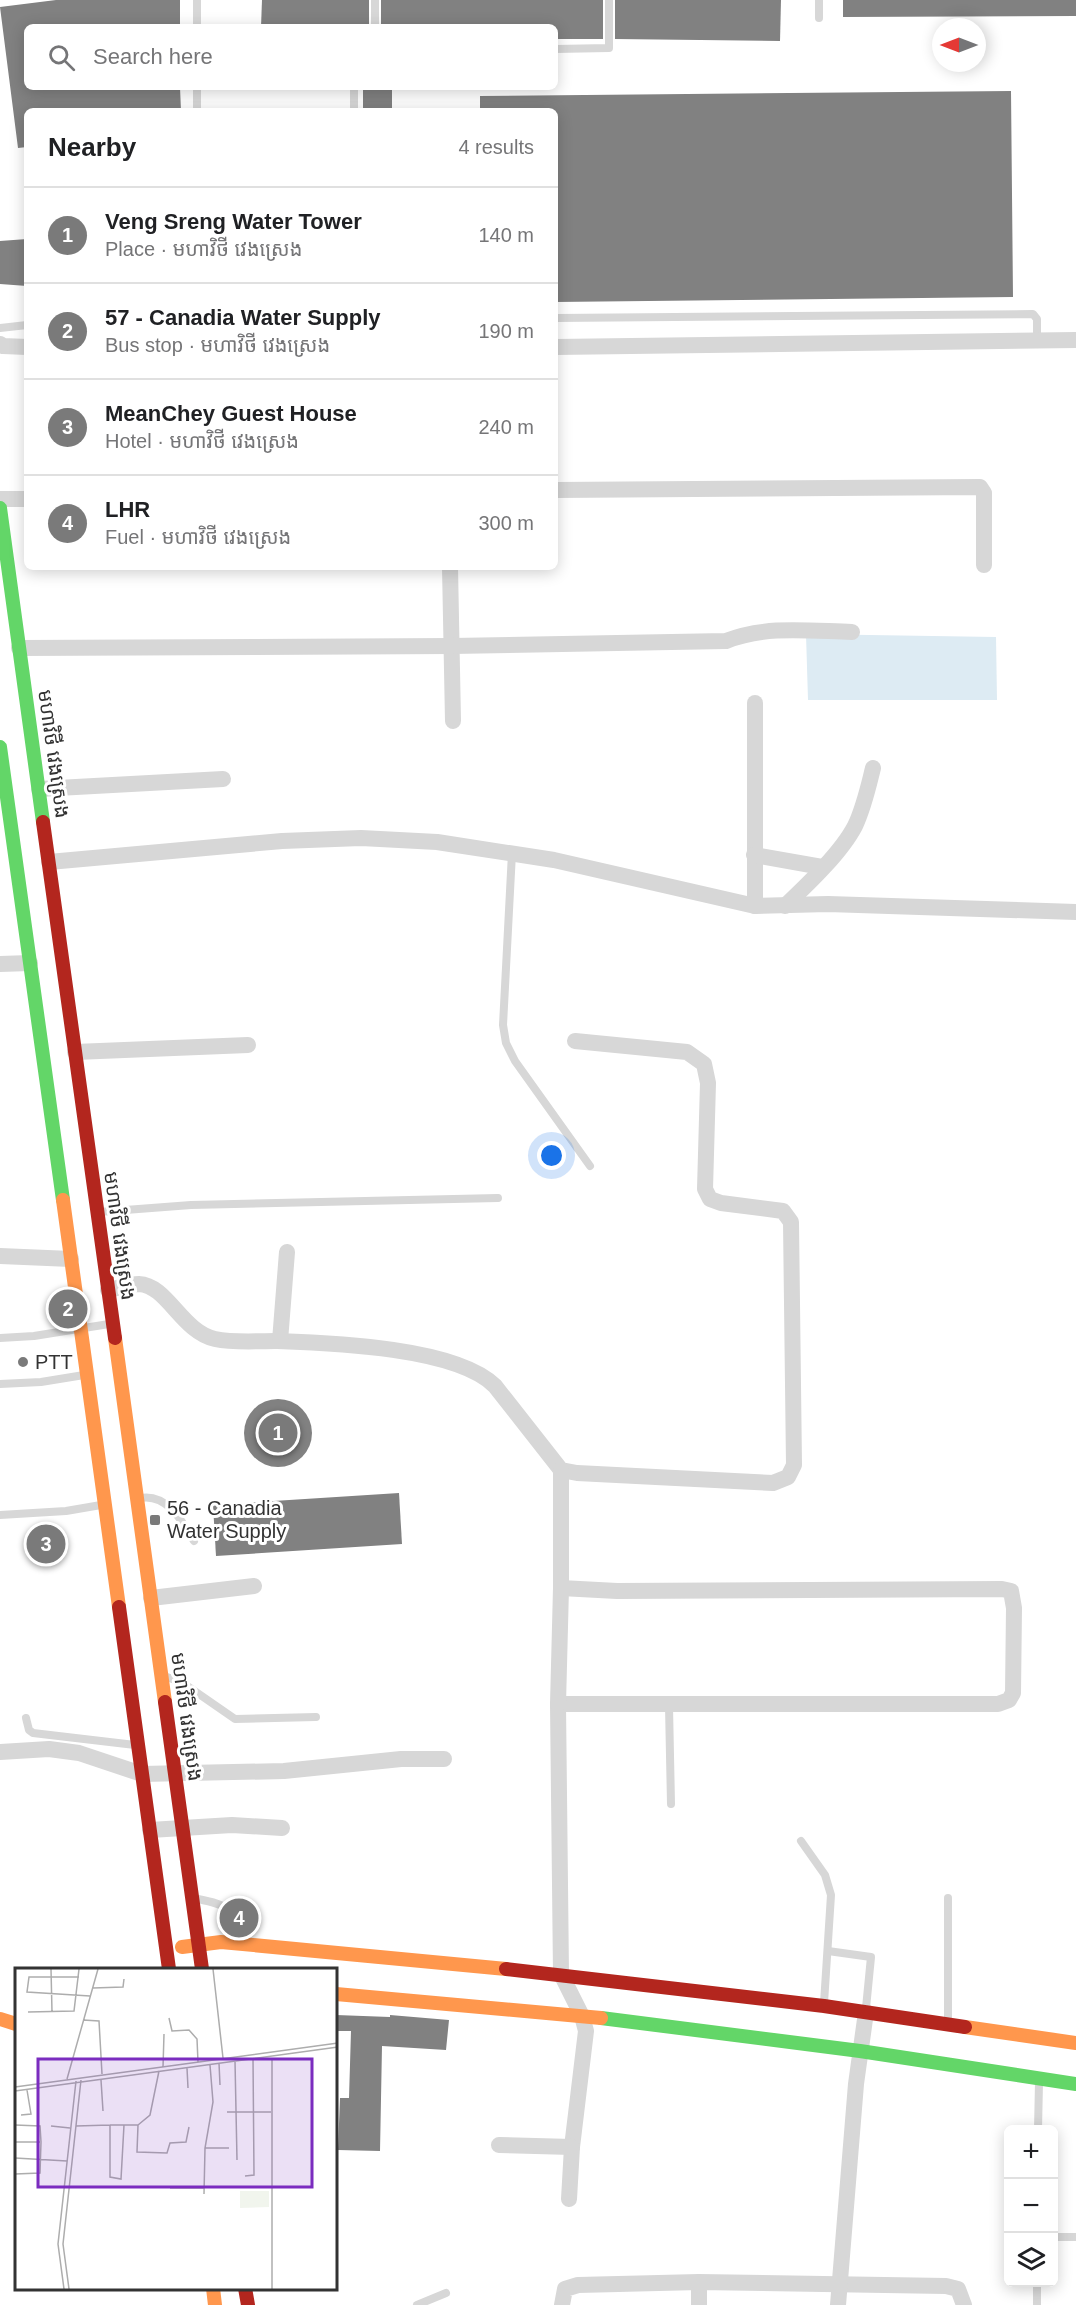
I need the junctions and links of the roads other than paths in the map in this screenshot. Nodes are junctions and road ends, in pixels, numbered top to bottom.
1 (197, 0) edge
2 (375, 0) edge
3 (609, 0) edge
4 (819, 0) edge
5 (819, 18) dead end
6 (197, 24) edge
7 (375, 24) edge
8 (558, 49) edge
9 (197, 90) edge
10 (354, 90) edge
11 (197, 108) edge
12 (354, 108) edge
13 (558, 318) edge
14 (24, 325) edge
15 (0, 328) edge
16 (1037, 340) junction
17 (1076, 340) edge
18 (0, 344) edge
19 (24, 346) edge
20 (558, 347) edge
21 (558, 490) edge
22 (0, 499) edge
23 (24, 499) edge
24 (0, 508) edge
25 (984, 565) dead end
26 (450, 570) edge
27 (852, 632) dead end
28 (452, 646) junction
29 (20, 648) junction
30 (755, 704) dead end
31 (453, 722) dead end
32 (0, 752) edge
33 (34, 752) junction
34 (873, 768) dead end
35 (223, 779) dead end
36 (39, 789) junction
37 (512, 853) junction
38 (754, 855) junction
39 (49, 862) junction
40 (822, 867) junction
41 (755, 906) junction
42 (785, 906) junction
43 (1076, 912) edge
44 (30, 963) junction
45 (0, 964) edge
46 (575, 1041) dead end
47 (248, 1045) dead end
48 (75, 1052) junction
49 (590, 1166) dead end
50 (498, 1198) dead end
51 (97, 1212) junction
52 (287, 1252) dead end
53 (3, 1254) edge
54 (71, 1259) junction
55 (108, 1290) junction
56 (112, 1323) junction
57 (81, 1328) junction
58 (0, 1338) edge
59 (280, 1341) junction
60 (87, 1375) junction
61 (0, 1384) edge
62 (561, 1470) junction
63 (137, 1499) junction
64 (105, 1504) junction
65 (0, 1515) edge
66 (194, 1541) dead end
67 (254, 1586) dead end
68 (561, 1588) junction
69 (151, 1599) junction
70 (161, 1674) junction
71 (558, 1704) junction
72 (669, 1706) junction
73 (316, 1716) dead end
74 (26, 1718) dead end
75 (138, 1745) junction
76 (0, 1752) edge
77 (444, 1758) dead end
78 (142, 1774) junction
79 (175, 1774) junction
80 (671, 1804) dead end
81 (182, 1827) junction
82 (282, 1828) dead end
83 (150, 1830) junction
84 (801, 1841) dead end
85 (192, 1898) junction
86 (948, 1898) dead end
87 (242, 1944) junction
88 (199, 1945) junction
89 (166, 1949) junction
90 (828, 1951) junction
91 (169, 1968) edge
92 (202, 1968) edge
93 (561, 1974) junction
94 (338, 1994) edge
95 (824, 2006) junction
96 (866, 2012) junction
97 (582, 2016) junction
98 (0, 2019) edge
99 (15, 2024) edge
100 (948, 2024) junction
101 (1076, 2043) edge
102 (860, 2051) junction
103 (1039, 2079) junction
104 (1076, 2084) edge
105 (1038, 2125) edge
106 (499, 2145) dead end
107 (572, 2147) junction
108 (569, 2199) dead end
109 (1058, 2237) edge
110 (1076, 2237) edge
111 (699, 2282) junction
112 (838, 2284) junction
113 (1037, 2287) edge
114 (213, 2290) edge
115 (245, 2290) edge
116 (446, 2293) dead end
117 (215, 2305) edge
118 (248, 2305) edge
119 (417, 2305) edge
120 (562, 2305) edge
121 (699, 2305) edge
122 (838, 2305) edge
123 (964, 2305) edge
124 (1037, 2305) edge

1 - 6 lane
2 - 7 lane
3 - 8 lane
4 - 5 lane
9 - 11 lane
10 - 12 lane
13 - 16 lane
14 - 15 lane
16 - 17 street
16 - 20 street
18 - 19 street
21 - 25 street
22 - 23 street
24 - 29 main road, មហាវិថី វេងស្រេង
26 - 28 street
27 - 28 street
28 - 29 street
28 - 31 street
29 - 33 main road, មហាវិថី វេងស្រេង
30 - 38 street
32 - 33 street
32 - 44 main road
33 - 36 main road, មហាវិថី វេងស្រេង
34 - 40 street
35 - 36 street
36 - 39 main road, មហាវិថី វេងស្រេង
37 - 39 street
37 - 41 street
37 - 49 lane
38 - 40 street
38 - 41 street
39 - 48 main road, មហាវិថី វេងស្រេង
40 - 42 street
41 - 42 street
42 - 43 street
44 - 45 street
44 - 54 main road
46 - 62 street
47 - 48 street
48 - 51 main road, មហាវិថី វេងស្រេង
50 - 51 lane
51 - 55 main road, មហាវិថី វេងស្រេង
52 - 59 street
53 - 54 street
54 - 57 main road
55 - 56 main road, មហាវិថី វេងស្រេង
55 - 59 street
56 - 57 lane
56 - 63 main road, មហាវិថី វេងស្រេង
57 - 58 lane
57 - 60 main road
59 - 62 street
60 - 61 lane
60 - 64 main road
62 - 68 street
63 - 66 lane
63 - 69 main road, មហាវិថី វេងស្រេង
64 - 65 lane
64 - 75 main road
67 - 69 street
68 - 71 street
68 - 72 street
69 - 70 main road, មហាវិថី វេងស្រេង
70 - 73 lane
70 - 79 main road, មហាវិថី វេងស្រេង
71 - 72 street
71 - 93 street
72 - 80 lane
74 - 75 lane
75 - 78 main road
76 - 78 street
77 - 79 street
78 - 79 street
78 - 83 main road
79 - 81 main road, មហាវិថី វេងស្រេង
81 - 82 street
81 - 83 street
81 - 85 main road, មហាវិថី វេងស្រេង
83 - 89 main road
84 - 90 lane
85 - 87 lane
85 - 88 main road, មហាវិថី វេងស្រេង
86 - 100 lane
87 - 88 main road
87 - 93 main road
88 - 89 main road
88 - 92 main road, មហាវិថី វេងស្រេង
89 - 91 main road
90 - 95 lane
90 - 96 lane
93 - 95 main road
93 - 97 street
94 - 97 main road
95 - 96 main road
96 - 100 main road
96 - 102 street
97 - 102 main road
97 - 107 street
98 - 99 main road
100 - 101 main road
102 - 103 main road
102 - 112 street
103 - 104 main road
103 - 105 lane
106 - 107 street
107 - 108 street
109 - 110 lane
111 - 112 street
111 - 120 street
111 - 121 street
112 - 122 street
112 - 123 street
113 - 124 lane
114 - 117 main road
115 - 118 main road
116 - 119 lane

